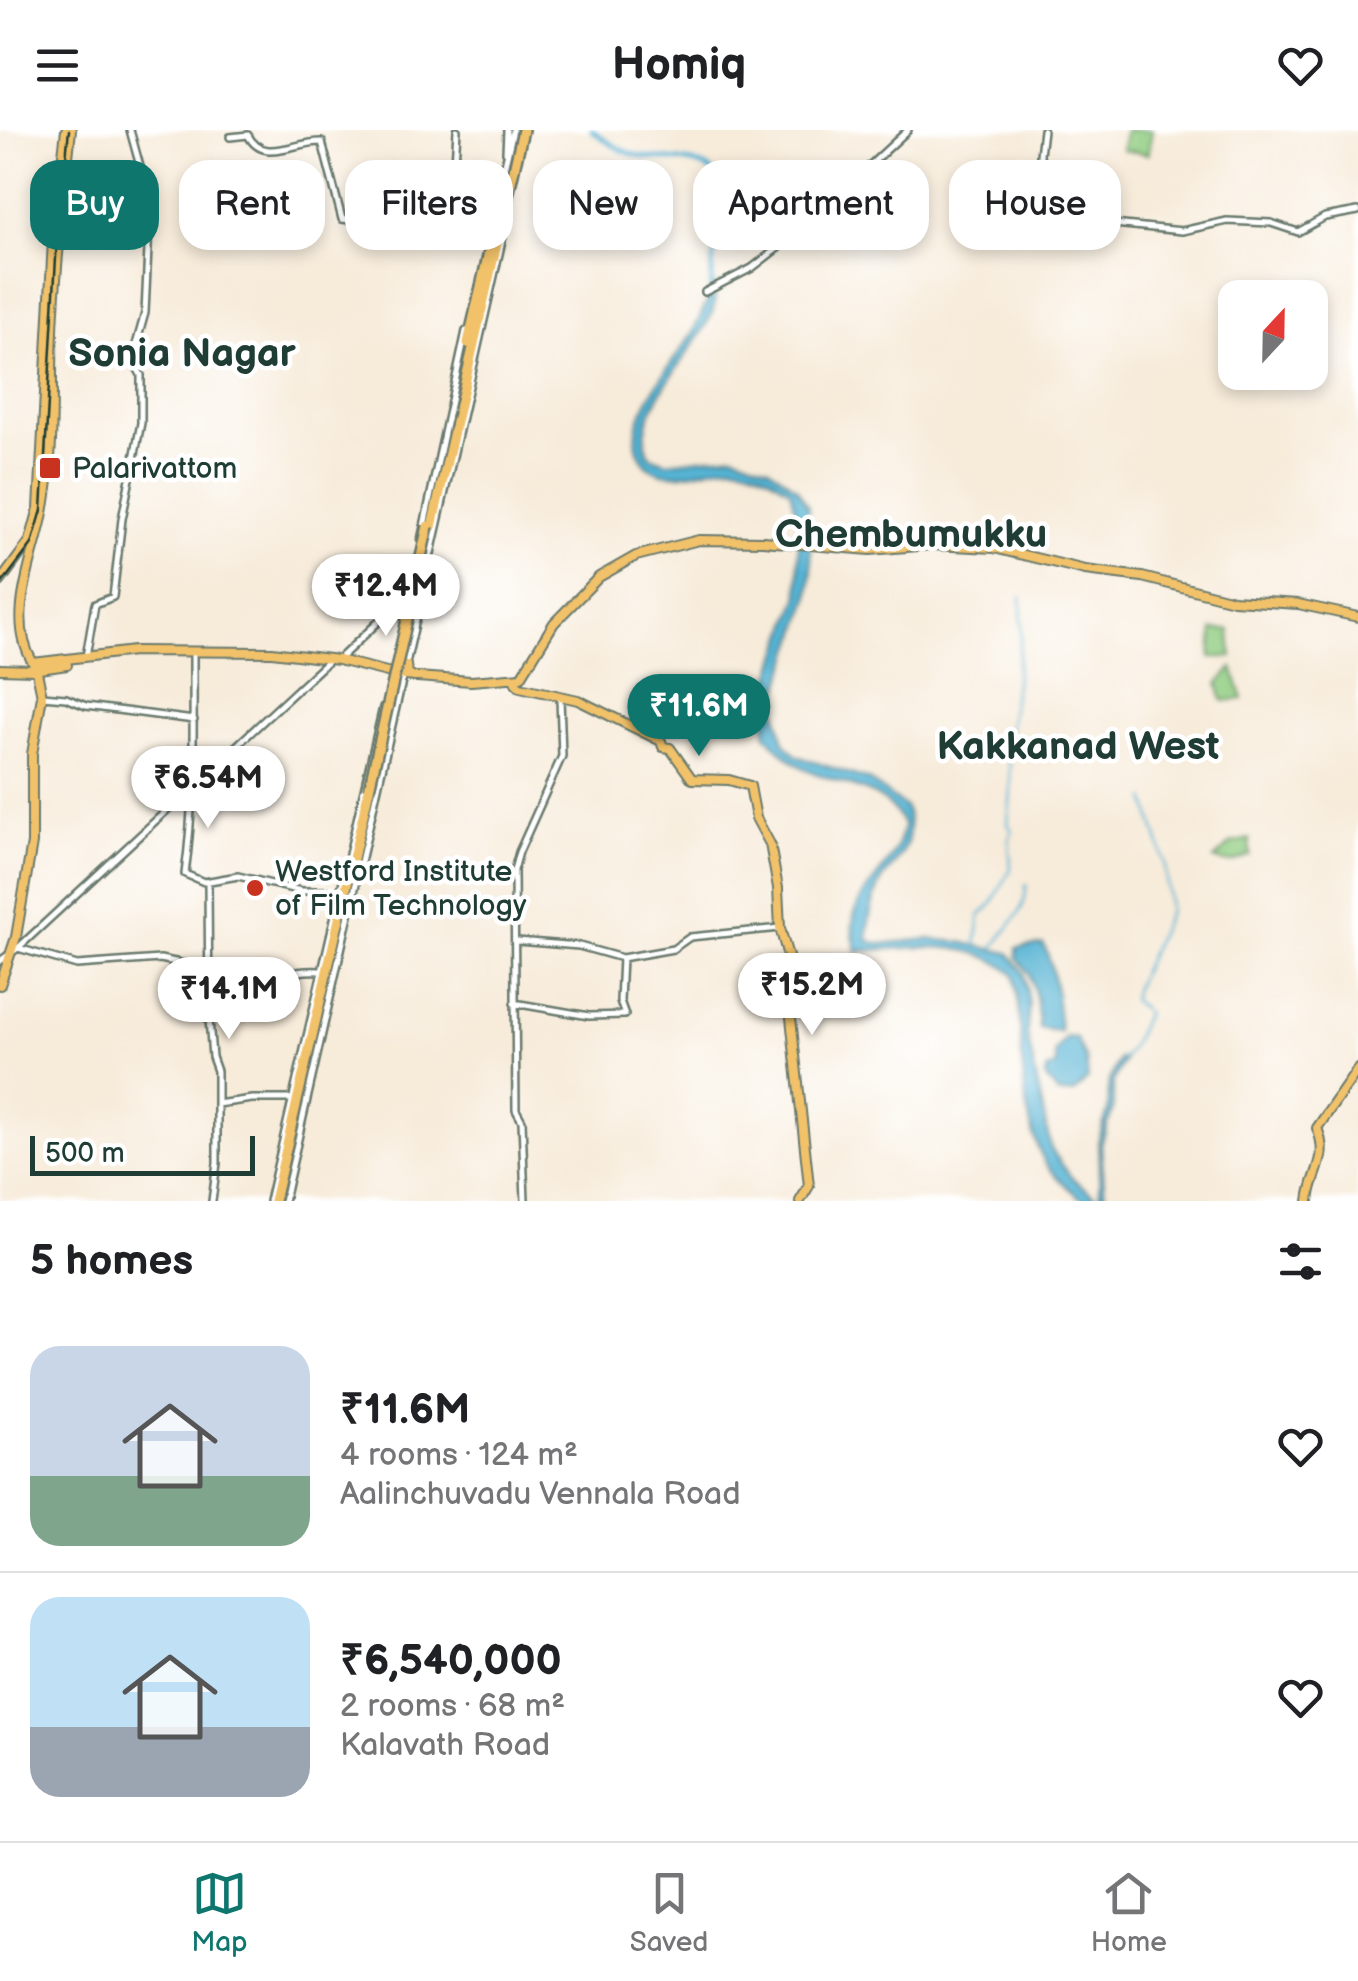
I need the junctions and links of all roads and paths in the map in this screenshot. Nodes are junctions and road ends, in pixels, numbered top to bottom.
1 (68, 130) edge
2 (130, 130) edge
3 (456, 130) edge
4 (516, 130) edge
5 (908, 130) edge
6 (1043, 130) edge
7 (303, 132) edge
8 (230, 137) dead end
9 (305, 141) junction
10 (507, 160) edge
11 (508, 160) edge
12 (513, 160) edge
13 (1358, 211) edge
14 (488, 250) edge
15 (496, 250) edge
16 (497, 250) edge
17 (55, 257) junction
18 (705, 292) dead end
19 (474, 300) dead end
20 (476, 323) junction
21 (436, 498) junction
22 (968, 548) junction
23 (29, 551) junction
24 (0, 585) edge
25 (410, 592) junction
26 (574, 604) junction
27 (1279, 605) junction
28 (1358, 617) edge
29 (402, 627) junction
30 (414, 629) junction
31 (166, 653) junction
32 (194, 656) junction
33 (86, 657) junction
34 (332, 661) junction
35 (406, 665) joint
36 (37, 667) junction
37 (0, 669) edge
38 (390, 675) junction
39 (407, 677) junction
40 (478, 683) junction
41 (516, 683) junction
42 (556, 694) junction
43 (42, 696) junction
44 (194, 720) junction
45 (380, 721) junction
46 (393, 724) junction
47 (377, 734) junction
48 (390, 738) junction
49 (194, 784) junction
50 (357, 847) junction
51 (208, 882) junction
52 (340, 891) junction
53 (780, 928) junction
54 (517, 941) junction
55 (15, 951) junction
56 (622, 958) junction
57 (0, 961) edge
58 (326, 967) junction
59 (210, 968) junction
60 (0, 985) edge
61 (211, 985) junction
62 (514, 1003) junction
63 (316, 1043) junction
64 (1358, 1068) edge
65 (290, 1099) junction
66 (216, 1104) junction
67 (286, 1136) junction
68 (284, 1169) junction
69 (212, 1201) edge
70 (277, 1201) edge
71 (525, 1201) edge
72 (800, 1201) edge
73 (1310, 1201) edge

1 - 17 main road
2 - 33 street
3 - 9 street
4 - 10 street
4 - 11 highway
4 - 12 highway
5 - 18 street
6 - 13 street
7 - 9 street
8 - 9 street
14 - 20 highway
15 - 20 highway
16 - 21 street
17 - 23 main road
17 - 23 main road
19 - 21 street
20 - 21 highway
21 - 25 street
21 - 30 street
21 - 50 highway, bridge
22 - 26 main road
22 - 27 main road
22 - 27 main road
23 - 24 main road
23 - 36 main road
25 - 29 street
25 - 34 street
26 - 40 main road
26 - 41 main road
27 - 28 main road
29 - 30 street
29 - 38 street
30 - 35 street
31 - 32 main road
31 - 33 main road
31 - 34 main road
31 - 36 main road
32 - 34 main road
32 - 44 street
33 - 36 main road
34 - 38 main road
34 - 49 street
35 - 39 main road
36 - 37 main road
36 - 43 main road
38 - 45 street
39 - 40 main road
39 - 46 street
40 - 41 main road
41 - 42 main road
42 - 53 main road
42 - 54 street
43 - 44 street
43 - 55 main road
44 - 49 street
45 - 46 street
45 - 47 street
46 - 48 street
47 - 48 street
47 - 50 street
48 - 50 street
49 - 51 street
49 - 55 street
50 - 52 street
50 - 58 highway
50 - 63 street
51 - 52 street
51 - 59 street
52 - 58 street
53 - 56 street
53 - 72 main road
54 - 56 street
54 - 62 street
55 - 57 street
55 - 59 street
55 - 60 main road
56 - 62 street
58 - 61 street
58 - 63 highway
58 - 65 street
58 - 67 highway
59 - 61 street
61 - 66 street
62 - 71 street
63 - 68 highway
63 - 70 street
64 - 73 main road
65 - 66 street
65 - 67 street
66 - 69 street
67 - 68 highway
67 - 70 street
68 - 70 highway

